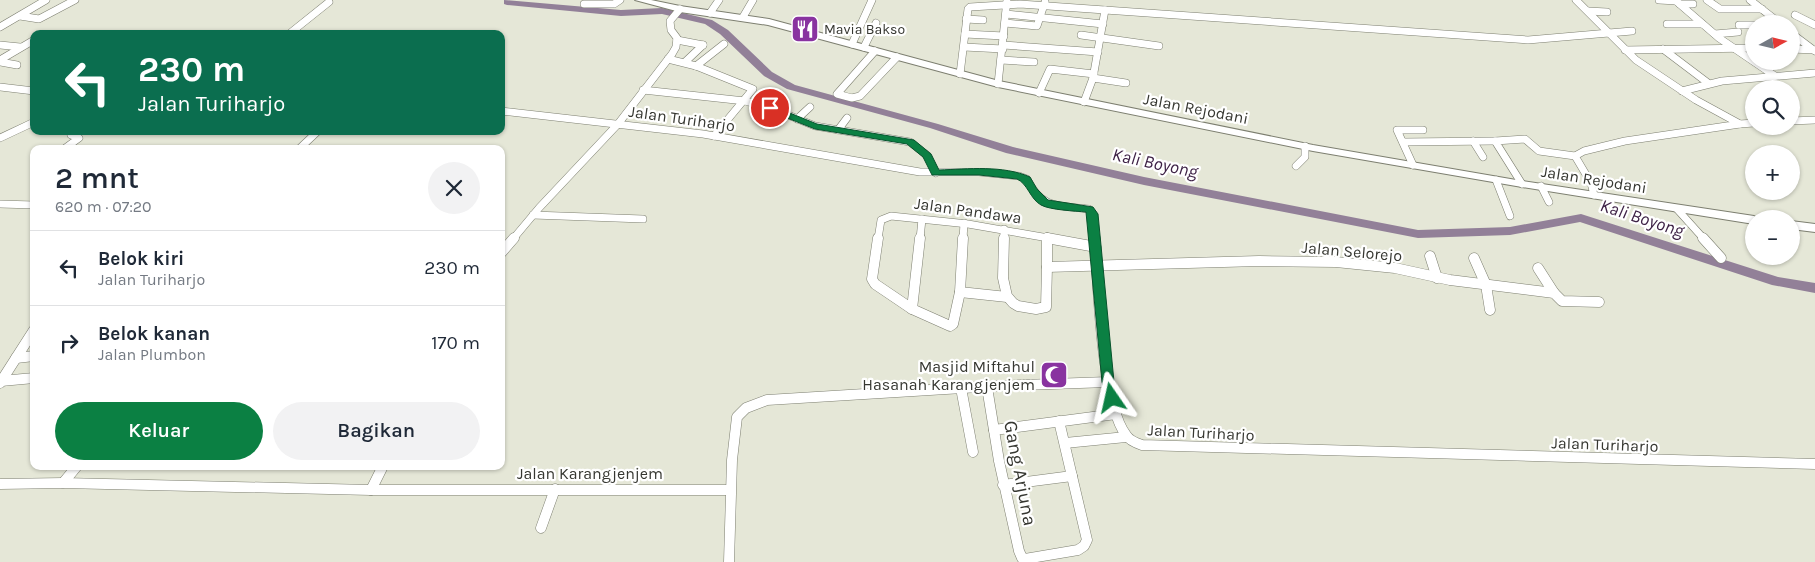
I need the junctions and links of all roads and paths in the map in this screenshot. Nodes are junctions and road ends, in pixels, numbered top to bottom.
1 (46, 0) edge
2 (75, 0) edge
3 (620, 0) edge
4 (639, 0) edge
5 (719, 0) edge
6 (753, 0) edge
7 (872, 0) edge
8 (1007, 0) edge
9 (1576, 0) edge
10 (1659, 0) edge
11 (1688, 0) edge
12 (1707, 0) edge
13 (1750, 0) edge
14 (329, 2) dead end
15 (652, 2) edge
16 (1045, 2) junction
17 (1678, 2) edge
18 (584, 4) dead end
19 (1762, 8) junction
20 (679, 10) junction
21 (1104, 10) junction
22 (1588, 11) junction
23 (1607, 12) dead end
24 (710, 13) junction
25 (1006, 14) junction
26 (1770, 15) edge
27 (20, 16) junction
28 (743, 17) junction
29 (1040, 18) junction
30 (1800, 18) edge
31 (966, 19) junction
32 (983, 20) dead end
33 (670, 21) joint
34 (876, 23) dead end
35 (1005, 23) junction
36 (1103, 24) junction
37 (1702, 24) junction
38 (1815, 25) edge
39 (0, 28) edge
40 (1745, 28) edge
41 (294, 30) edge
42 (1632, 31) dead end
43 (1674, 32) dead end
44 (965, 34) junction
45 (1611, 34) junction
46 (1715, 34) junction
47 (1081, 35) dead end
48 (1004, 36) junction
49 (1101, 39) junction
50 (1800, 39) edge
51 (677, 40) junction
52 (30, 42) edge
53 (724, 44) dead end
54 (852, 44) junction
55 (0, 45) edge
56 (22, 46) junction
57 (1159, 46) dead end
58 (30, 47) edge
59 (864, 47) junction
60 (964, 47) junction
61 (1003, 47) junction
62 (1734, 48) junction
63 (1745, 48) edge
64 (1663, 49) junction
65 (1800, 49) edge
66 (1625, 50) junction
67 (1815, 50) edge
68 (875, 51) junction
69 (1098, 52) junction
70 (897, 56) junction
71 (668, 59) junction
72 (1002, 60) junction
73 (685, 62) junction
74 (1034, 62) dead end
75 (1, 63) edge
76 (17, 65) dead end
77 (696, 66) junction
78 (1815, 72) edge
79 (960, 74) junction
80 (1094, 76) junction
81 (1775, 76) junction
82 (1126, 83) dead end
83 (1708, 83) junction
84 (998, 84) junction
85 (0, 87) edge
86 (642, 90) junction
87 (30, 91) edge
88 (1682, 91) junction
89 (1039, 93) junction
90 (743, 101) junction
91 (1084, 102) junction
92 (810, 107) dead end
93 (505, 111) edge
94 (847, 118) dead end
95 (797, 119) junction
96 (1815, 120) edge
97 (1800, 121) edge
98 (30, 124) edge
99 (618, 124) junction
100 (1740, 124) junction
101 (1745, 124) edge
102 (838, 130) junction
103 (1424, 130) dead end
104 (71, 135) edge
105 (314, 135) edge
106 (714, 136) junction
107 (0, 138) edge
108 (1474, 141) junction
109 (1495, 141) junction
110 (1403, 142) junction
111 (69, 145) edge
112 (303, 145) edge
113 (1309, 147) junction
114 (1575, 156) junction
115 (1483, 157) dead end
116 (1413, 165) junction
117 (1296, 166) dead end
118 (936, 173) junction
119 (1496, 180) junction
120 (1522, 184) junction
121 (1541, 186) junction
122 (1594, 195) junction
123 (1550, 202) dead end
124 (0, 204) edge
125 (30, 204) edge
126 (1677, 208) junction
127 (533, 215) junction
128 (1510, 216) dead end
129 (643, 219) dead end
130 (922, 219) junction
131 (1745, 219) edge
132 (964, 223) junction
133 (1800, 226) edge
134 (1815, 228) edge
135 (1004, 229) junction
136 (1047, 237) junction
137 (1096, 247) junction
138 (505, 248) edge
139 (1430, 256) dead end
140 (1474, 258) dead end
141 (1721, 258) dead end
142 (1098, 266) junction
143 (1047, 267) junction
144 (1538, 268) dead end
145 (1437, 278) junction
146 (1486, 285) junction
147 (960, 292) junction
148 (1554, 293) junction
149 (1007, 297) junction
150 (1599, 302) dead end
151 (912, 309) junction
152 (1490, 310) dead end
153 (30, 336) edge
154 (30, 356) edge
155 (16, 358) junction
156 (30, 378) edge
157 (1, 382) edge
158 (1108, 382) junction
159 (987, 387) junction
160 (961, 388) junction
161 (1116, 414) junction
162 (1059, 421) junction
163 (994, 430) junction
164 (1126, 437) junction
165 (1065, 443) junction
166 (973, 452) dead end
167 (1815, 464) edge
168 (74, 470) edge
169 (381, 470) edge
170 (1072, 476) junction
171 (63, 483) junction
172 (0, 485) edge
173 (1003, 485) junction
174 (555, 489) junction
175 (371, 490) junction
176 (730, 490) junction
177 (541, 528) dead end
178 (729, 562) edge

1 - 27 street
2 - 27 street
3 - 18 street
4 - 15 main road, Jalan Rejodani
5 - 24 street
6 - 28 street
7 - 54 street
8 - 16 street
8 - 25 street
8 - 31 street
9 - 22 street
10 - 17 street
11 - 17 street
12 - 19 street
13 - 19 street
14 - 41 street
15 - 20 main road, Jalan Rejodani
16 - 21 street
16 - 29 street
17 - 37 street
19 - 26 street
20 - 24 main road, Jalan Rejodani
20 - 33 street
21 - 36 street
21 - 45 street
22 - 23 street
22 - 45 street
24 - 28 main road, Jalan Rejodani
25 - 29 street
25 - 35 street
27 - 39 street
28 - 54 main road, Jalan Rejodani
29 - 35 street
29 - 36 street
30 - 38 street
31 - 32 street
31 - 44 street
33 - 51 street
34 - 59 street
35 - 48 street
36 - 49 street
37 - 43 street
37 - 46 street
40 - 46 street
42 - 45 street
44 - 48 street
44 - 60 street
45 - 66 street
46 - 62 street
47 - 49 street
48 - 61 street
49 - 57 street
49 - 69 street
50 - 67 street
51 - 71 street
51 - 73 street
52 - 56 street
53 - 77 street
54 - 59 main road, Jalan Rejodani
55 - 56 street
56 - 58 street
56 - 75 street
59 - 68 main road, Jalan Rejodani
60 - 61 street
60 - 79 street
61 - 69 street
61 - 72 street
62 - 63 street
62 - 64 street
62 - 81 street
64 - 66 street
64 - 83 street
65 - 67 street
66 - 88 street
68 - 70 main road, Jalan Rejodani
68 - 70 street
69 - 80 street
70 - 79 main road, Jalan Rejodani
71 - 73 street
71 - 86 street
72 - 74 street
72 - 84 street
73 - 77 street
75 - 76 street
77 - 90 street
78 - 81 street
79 - 84 main road, Jalan Rejodani
80 - 82 street
80 - 89 street
80 - 91 street
81 - 83 street
83 - 88 street
84 - 89 main road, Jalan Rejodani
85 - 87 street
86 - 90 street
86 - 99 street
88 - 100 street
89 - 91 main road, Jalan Rejodani
90 - 95 street
90 - 106 street
91 - 113 main road, Jalan Rejodani
92 - 95 street
93 - 99 street, Jalan Turiharjo
94 - 102 street
95 - 102 street
96 - 97 street
98 - 107 street
99 - 106 street, Jalan Turiharjo
99 - 127 street
100 - 101 street
100 - 114 street
102 - 118 street
103 - 110 street
104 - 111 street
105 - 112 street
106 - 118 street, Jalan Turiharjo
108 - 109 street
108 - 110 street
108 - 115 street
109 - 114 street
109 - 120 street
110 - 116 street
113 - 116 main road, Jalan Rejodani
113 - 117 street
114 - 122 street
116 - 119 main road, Jalan Rejodani
118 - 137 street, Jalan Turiharjo
119 - 120 main road, Jalan Rejodani
119 - 128 street
120 - 121 main road, Jalan Rejodani
121 - 122 main road, Jalan Rejodani
121 - 123 street
122 - 126 main road, Jalan Rejodani
124 - 125 street
126 - 131 main road, Jalan Rejodani
126 - 141 street
127 - 129 street
127 - 138 street
130 - 132 street, Jalan Pandawa
130 - 151 street
130 - 151 street, Jalan Pandawa
132 - 135 street, Jalan Pandawa
132 - 147 street
133 - 134 main road
135 - 136 street, Jalan Pandawa
135 - 149 street
136 - 137 street, Jalan Pandawa
136 - 143 street
137 - 142 street, Jalan Turiharjo
139 - 145 street
140 - 146 street
142 - 143 street, Jalan Selorejo
142 - 145 street, Jalan Selorejo
142 - 158 street, Jalan Turiharjo
143 - 149 street
144 - 148 street
145 - 146 street, Jalan Selorejo
146 - 148 street, Jalan Selorejo
146 - 152 street
147 - 149 street
147 - 151 street
148 - 150 street, Jalan Selorejo
153 - 155 street
154 - 155 street
155 - 157 street
156 - 157 street
158 - 159 street
158 - 161 street, Jalan Turiharjo
159 - 160 street
159 - 163 street, Gang Arjuna
160 - 166 street
160 - 176 street
161 - 162 street
161 - 164 street, Jalan Turiharjo
162 - 163 street
162 - 165 street
163 - 173 street, Gang Arjuna
164 - 165 street
164 - 167 street, Jalan Turiharjo
165 - 170 street
168 - 171 street
169 - 175 street
170 - 173 street
170 - 173 street, Gang Arjuna
171 - 172 street, Jalan Karangjenjem
171 - 175 street, Jalan Karangjenjem
174 - 175 street, Jalan Karangjenjem
174 - 176 street, Jalan Karangjenjem
174 - 177 street
176 - 178 street

